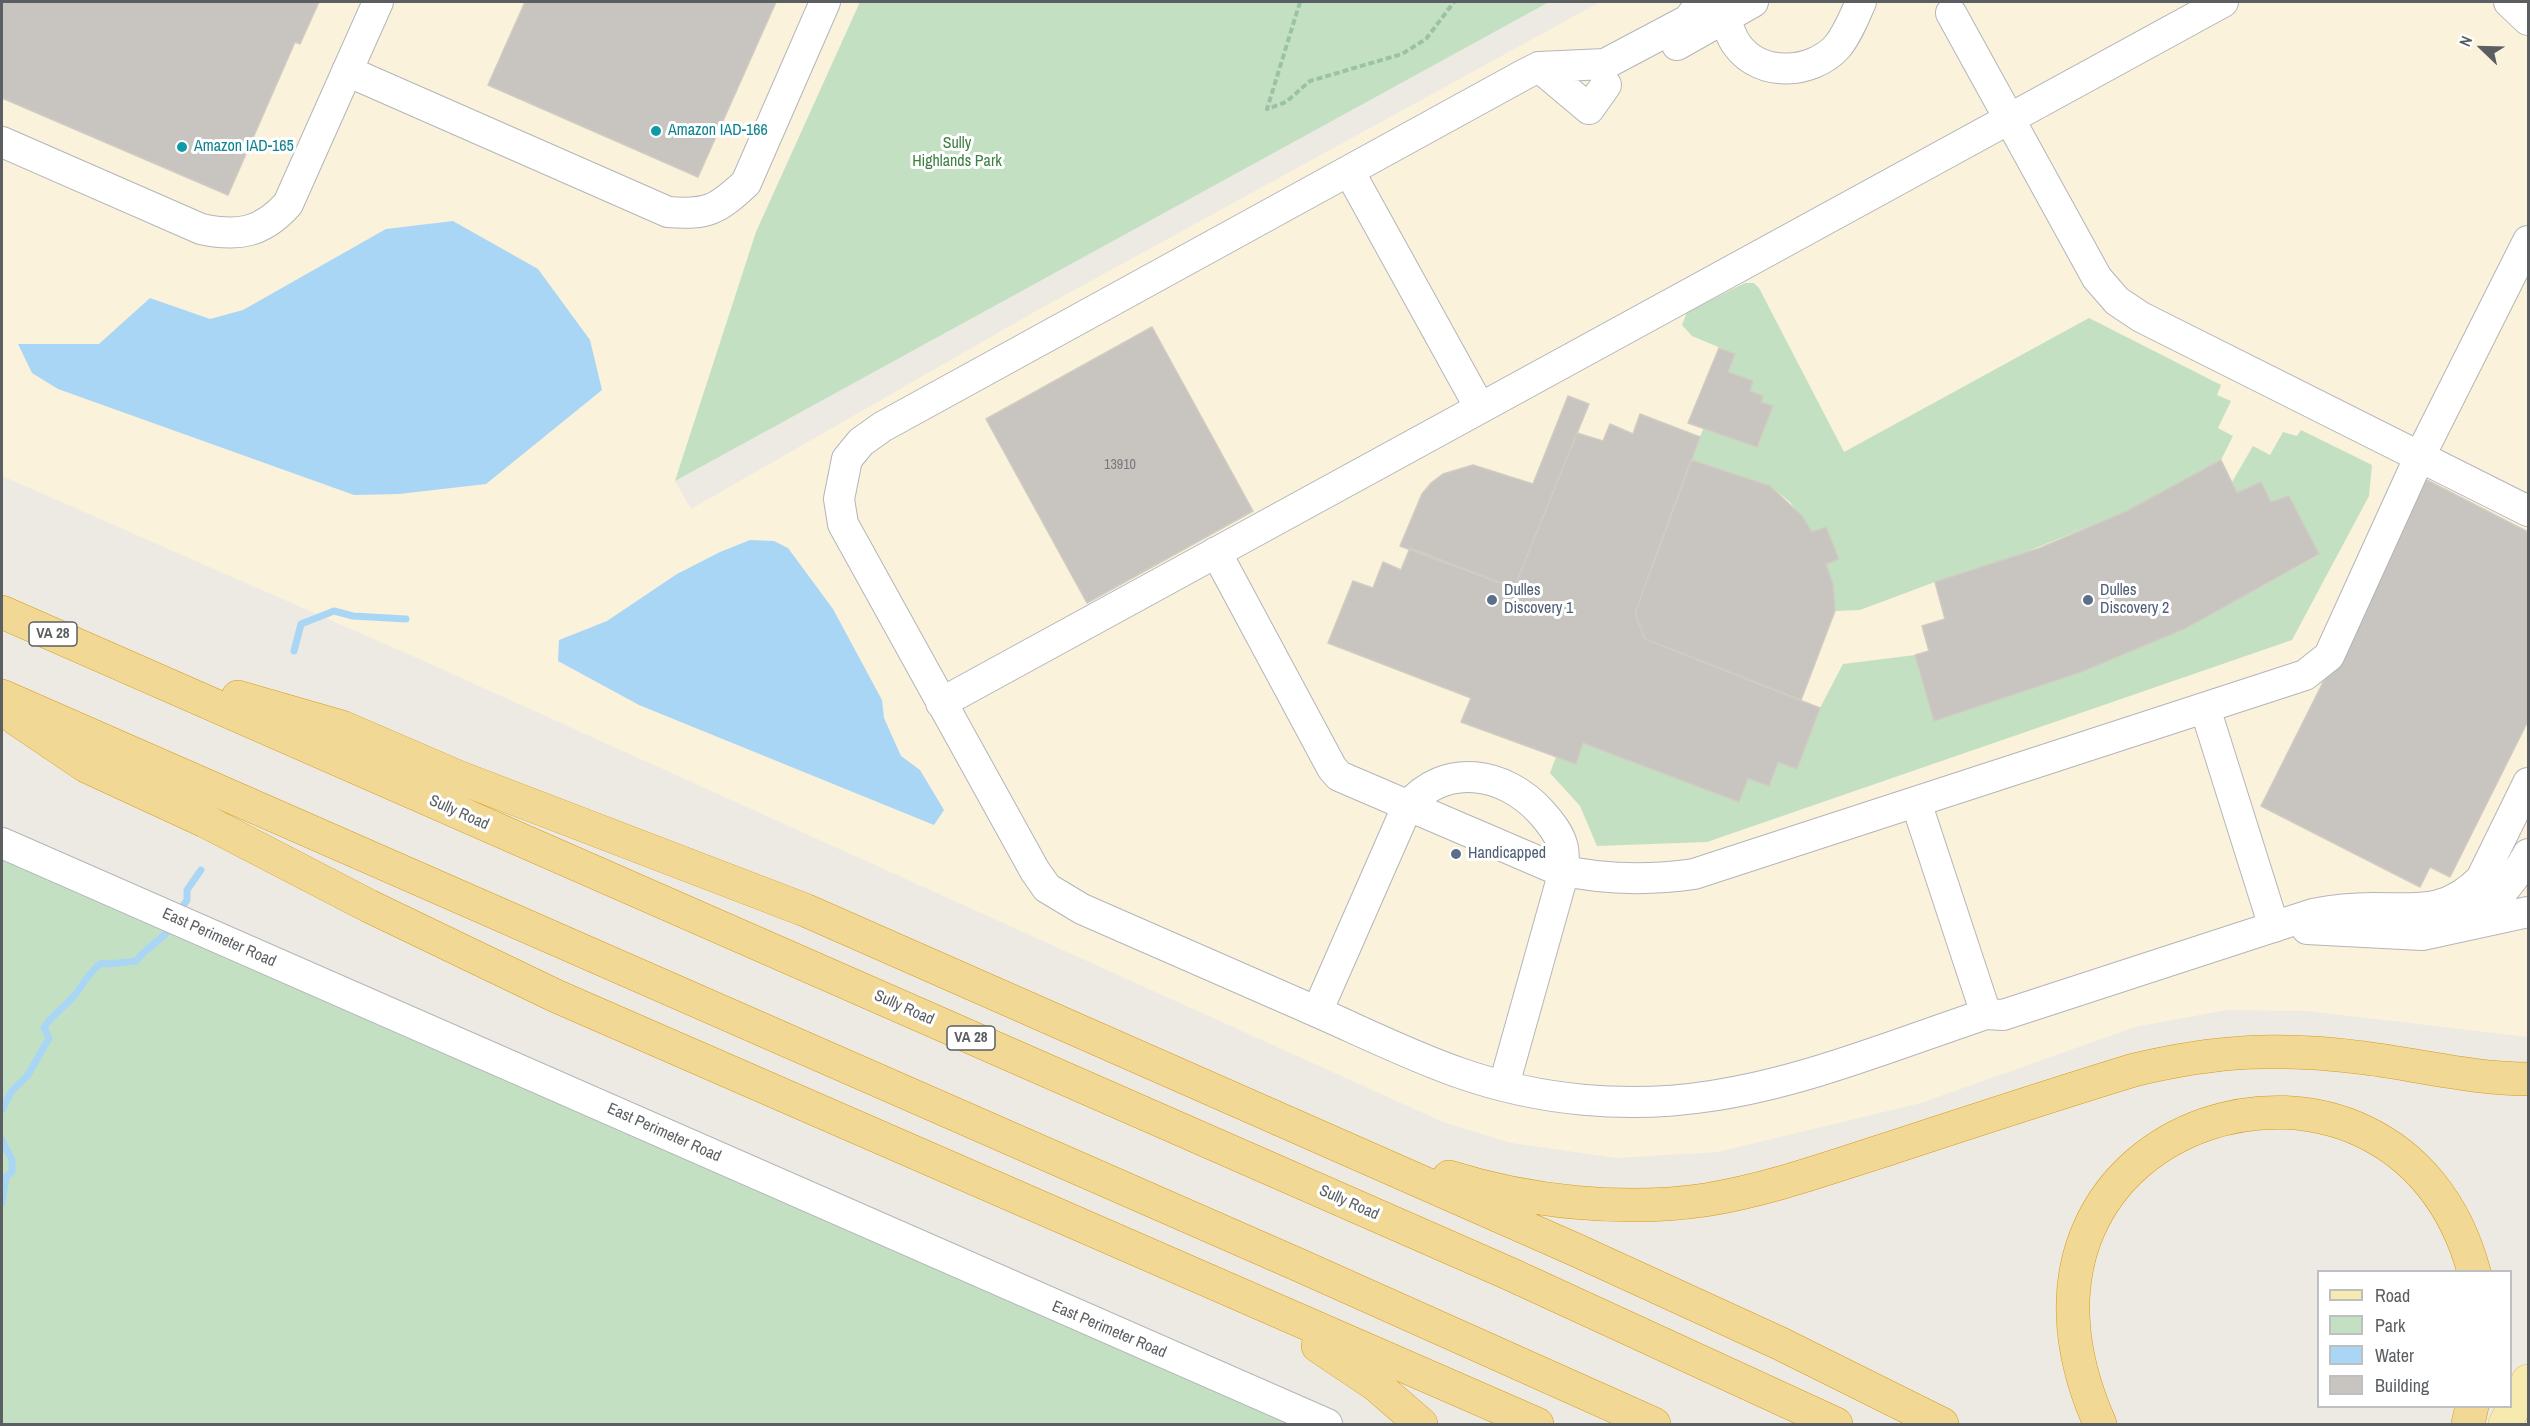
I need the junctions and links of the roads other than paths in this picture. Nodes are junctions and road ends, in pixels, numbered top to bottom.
1 (378, 2) edge
2 (825, 2) edge
3 (1753, 2) edge
4 (1861, 2) edge
5 (2223, 2) edge
6 (2509, 2) edge
7 (1716, 7) edge
8 (1951, 13) dead end
9 (2529, 20) edge
10 (1539, 67) junction
11 (347, 71) junction
12 (2008, 119) junction
13 (2, 142) edge
14 (1349, 171) junction
15 (2529, 241) edge
16 (1480, 408) junction
17 (2420, 456) junction
18 (2524, 515) edge
19 (1216, 552) junction
20 (2, 612) edge
21 (104, 657) junction
22 (2, 696) edge
23 (941, 703) junction
24 (2205, 708) junction
25 (2, 709) edge
26 (2529, 783) edge
27 (1916, 802) junction
28 (1407, 807) junction
29 (2, 843) edge
30 (2494, 854) junction
31 (2527, 866) edge
32 (1564, 871) junction
33 (2529, 912) edge
34 (2457, 926) junction
35 (2274, 927) junction
36 (1317, 1012) junction
37 (1986, 1014) junction
38 (2529, 1078) edge
39 (1504, 1085) junction
40 (1245, 1102) junction
41 (1128, 1246) junction
42 (2473, 1270) edge
43 (2529, 1381) edge
44 (2472, 1408) edge
45 (1327, 1425) edge
46 (1421, 1425) edge
47 (1537, 1425) edge
48 (1654, 1425) edge
49 (1836, 1425) edge
50 (1942, 1425) edge
51 (2100, 1425) edge
52 (2468, 1425) edge
53 (2505, 1425) edge

1 - 11 lane
2 - 11 lane
3 - 7 lane
4 - 7 lane
5 - 12 lane
6 - 9 lane
7 - 10 lane
7 - 10 lane
8 - 12 lane
10 - 14 lane
11 - 13 lane
12 - 16 lane
12 - 17 lane
14 - 16 lane
14 - 23 lane
15 - 17 lane
16 - 19 lane
17 - 18 lane
17 - 24 lane
19 - 23 lane
19 - 28 lane
20 - 21 highway, Sully Road / VA 28
21 - 40 highway
21 - 49 highway, Sully Road / VA 28
22 - 48 highway
23 - 36 lane
24 - 27 lane
24 - 35 lane
25 - 41 highway
26 - 30 lane
27 - 32 lane
27 - 37 lane
28 - 32 lane
28 - 32 lane
28 - 36 lane
29 - 45 lane, East Perimeter Road
30 - 31 lane
30 - 35 lane
31 - 34 lane
32 - 39 lane
33 - 34 lane
34 - 35 lane
35 - 37 lane
36 - 39 lane
37 - 39 lane
38 - 40 highway
40 - 50 highway
41 - 46 highway
41 - 47 highway
42 - 51 highway
43 - 53 main road
44 - 52 highway

